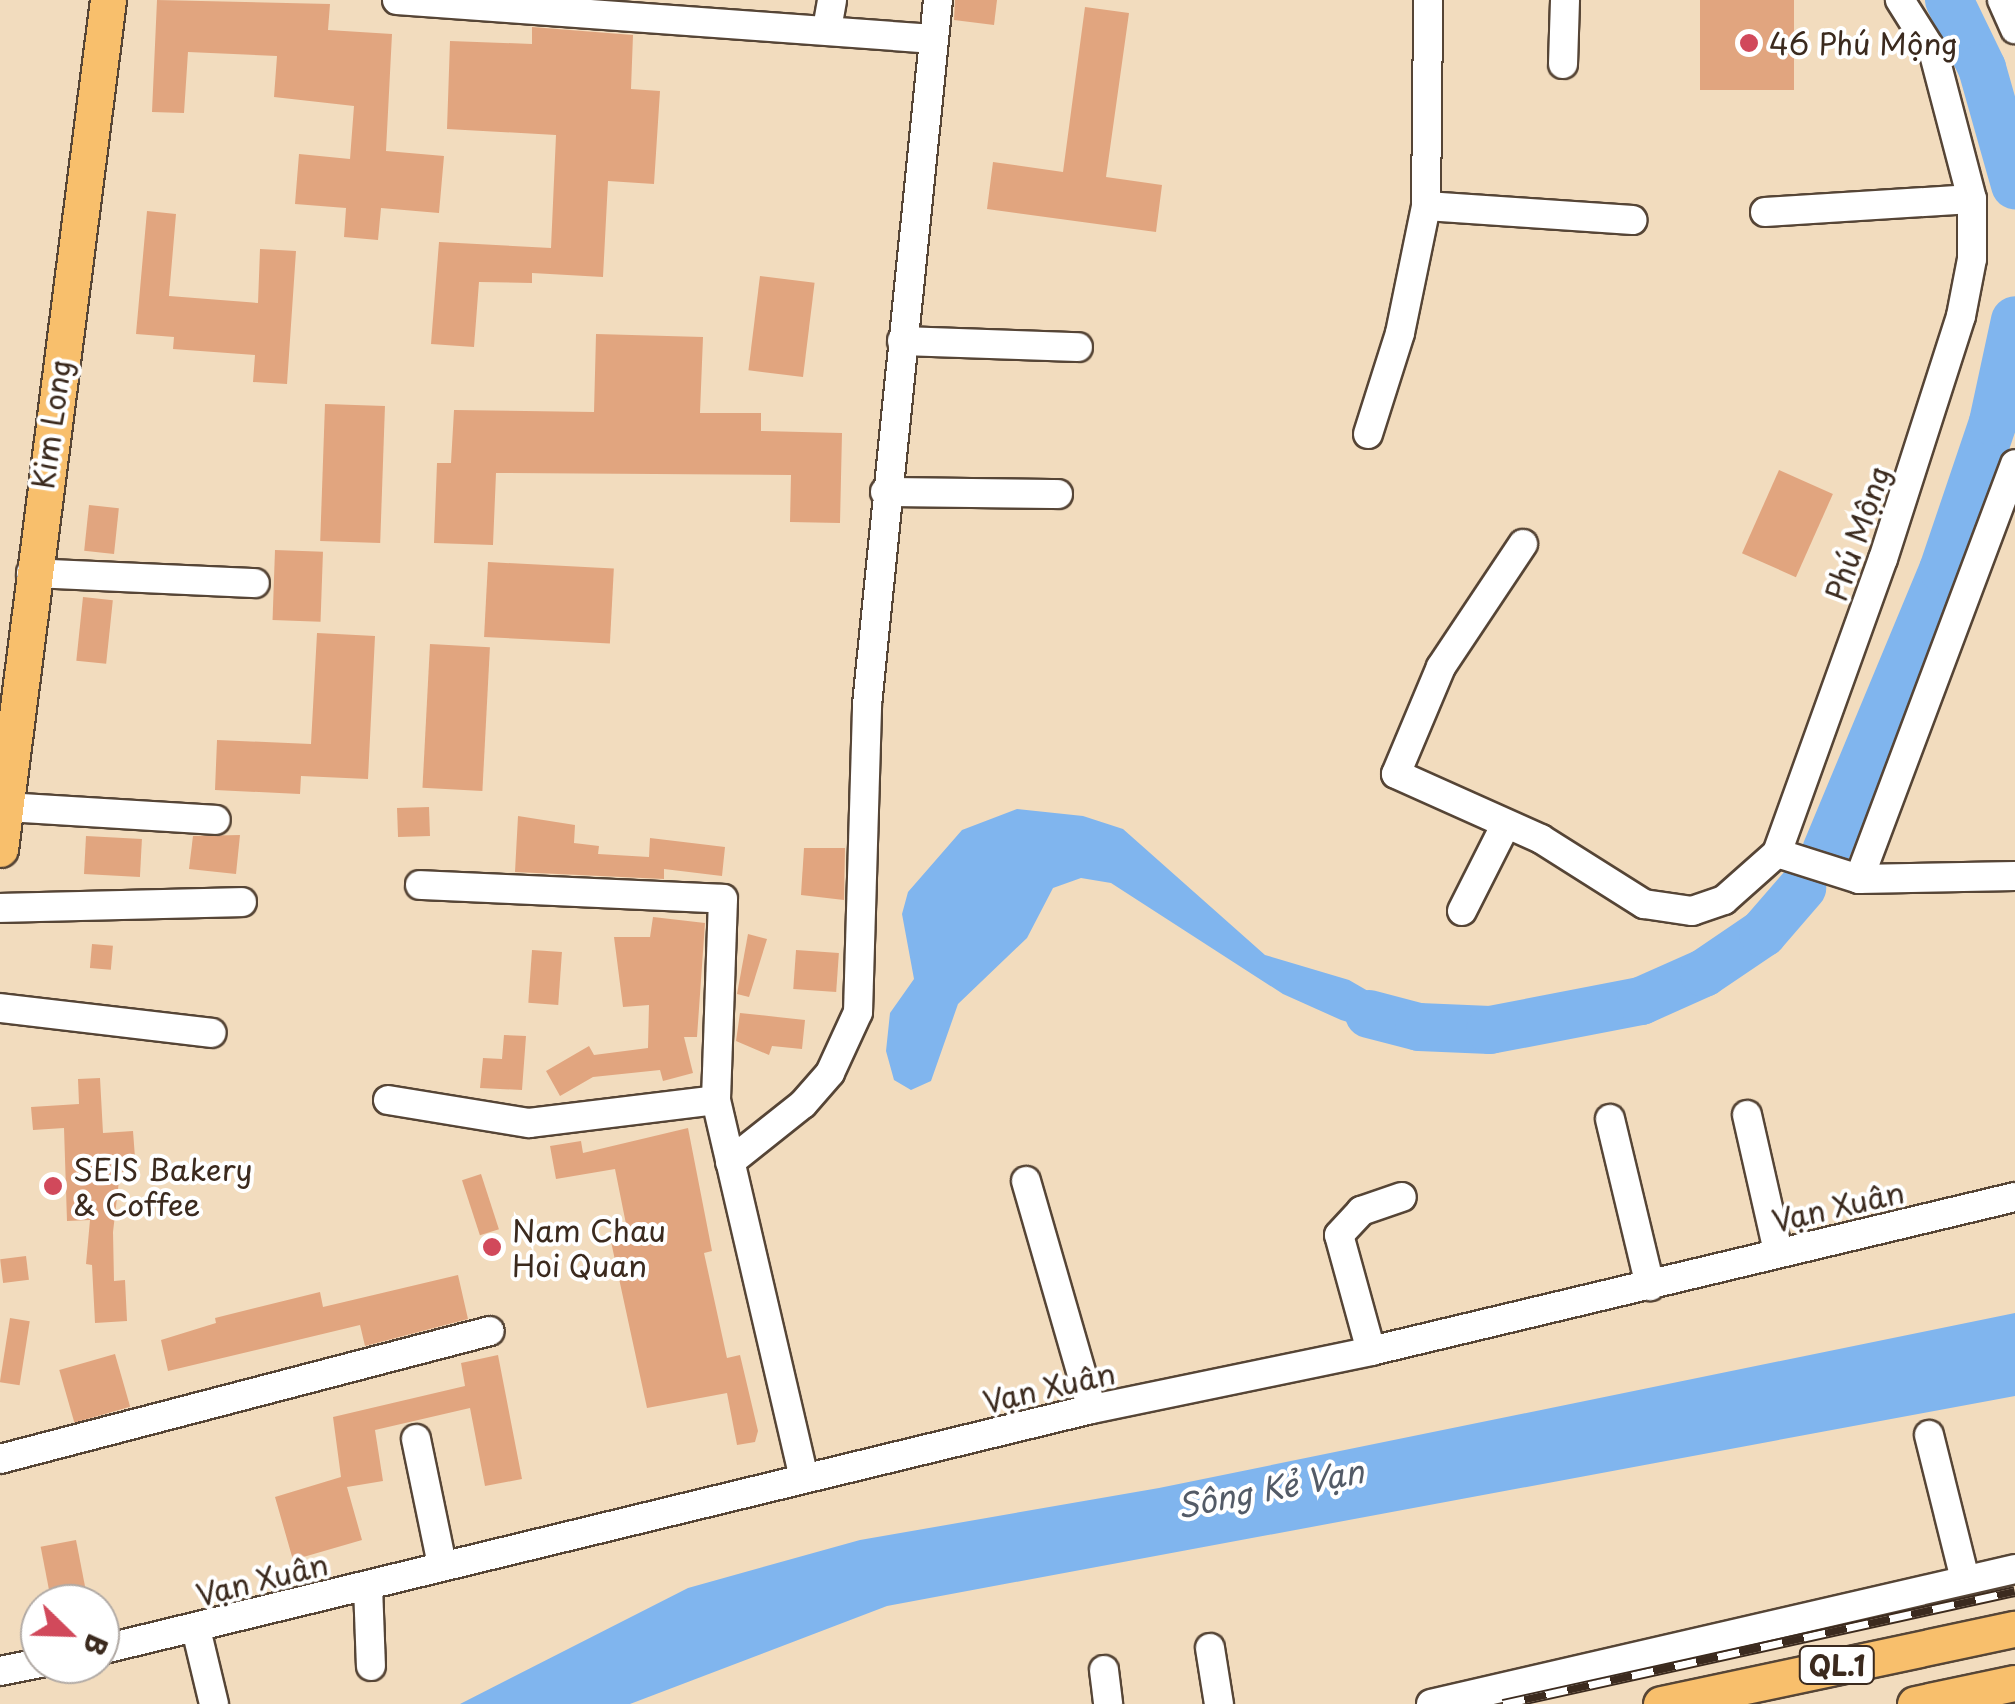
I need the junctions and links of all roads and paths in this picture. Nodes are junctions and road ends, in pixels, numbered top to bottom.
1 (108, 0) edge
2 (397, 0) edge
3 (832, 0) edge
4 (938, 0) edge
5 (1428, 0) edge
6 (1565, 0) edge
7 (1900, 0) edge
8 (2002, 0) edge
9 (828, 29) junction
10 (2015, 29) edge
11 (934, 39) junction
12 (1563, 64) dead end
13 (1972, 199) junction
14 (1426, 206) junction
15 (1765, 212) dead end
16 (1633, 220) dead end
17 (902, 341) junction
18 (1078, 347) dead end
19 (1368, 434) dead end
20 (2015, 464) edge
21 (885, 492) junction
22 (1058, 494) dead end
23 (1523, 544) dead end
24 (31, 573) junction
25 (254, 584) dead end
26 (5, 808) junction
27 (216, 820) dead end
28 (1506, 824) junction
29 (0, 848) edge
30 (1777, 852) junction
31 (2015, 876) edge
32 (1859, 878) junction
33 (420, 885) dead end
34 (242, 902) dead end
35 (0, 908) edge
36 (1462, 911) dead end
37 (0, 1008) edge
38 (212, 1033) dead end
39 (388, 1100) dead end
40 (716, 1100) junction
41 (1747, 1115) dead end
42 (1610, 1119) dead end
43 (730, 1162) junction
44 (1026, 1181) dead end
45 (1402, 1198) dead end
46 (2015, 1198) edge
47 (1778, 1252) junction
48 (1650, 1286) junction
49 (490, 1331) dead end
50 (1372, 1351) junction
51 (1092, 1409) junction
52 (1929, 1435) dead end
53 (416, 1439) dead end
54 (0, 1459) edge
55 (804, 1478) junction
56 (442, 1564) junction
57 (2015, 1569) edge
58 (1965, 1578) junction
59 (368, 1586) junction
60 (196, 1629) junction
61 (2015, 1629) edge
62 (120, 1646) edge
63 (1210, 1648) dead end
64 (370, 1666) dead end
65 (1104, 1670) dead end
66 (2015, 1683) edge
67 (214, 1704) edge
68 (1108, 1704) edge
69 (1219, 1704) edge
70 (1431, 1704) edge
71 (1660, 1704) edge
72 (1915, 1704) edge

1 - 24 main road, Kim Long
2 - 9 street
3 - 9 street
4 - 11 street
5 - 14 street
6 - 12 street
7 - 13 street, Phú Mộng
8 - 10 street
9 - 11 street
11 - 17 street
13 - 15 street
13 - 30 street, Phú Mộng
14 - 16 street
14 - 19 street
17 - 18 street
17 - 21 street
20 - 32 street
21 - 22 street
21 - 43 street
23 - 28 street
24 - 25 street
24 - 26 main road, Kim Long
26 - 27 street
26 - 29 main road, Kim Long
28 - 30 street
28 - 36 street
30 - 32 street
31 - 32 street
33 - 40 street
34 - 35 street
37 - 38 street
39 - 40 street
40 - 43 street
41 - 47 street
42 - 48 street
43 - 55 street
44 - 51 street
45 - 50 street
46 - 47 street, Vạn Xuân
47 - 48 street, Vạn Xuân
48 - 50 street, Vạn Xuân
49 - 54 street
50 - 51 street, Vạn Xuân
51 - 55 street, Vạn Xuân
52 - 58 street
53 - 56 street
55 - 56 street, Vạn Xuân
56 - 59 street, Vạn Xuân
57 - 58 street
58 - 70 street
59 - 60 street, Vạn Xuân
59 - 64 street
60 - 62 street, Vạn Xuân
60 - 67 street
61 - 71 main road, QL.1
63 - 69 street
65 - 68 street
66 - 72 main road, QL.1

